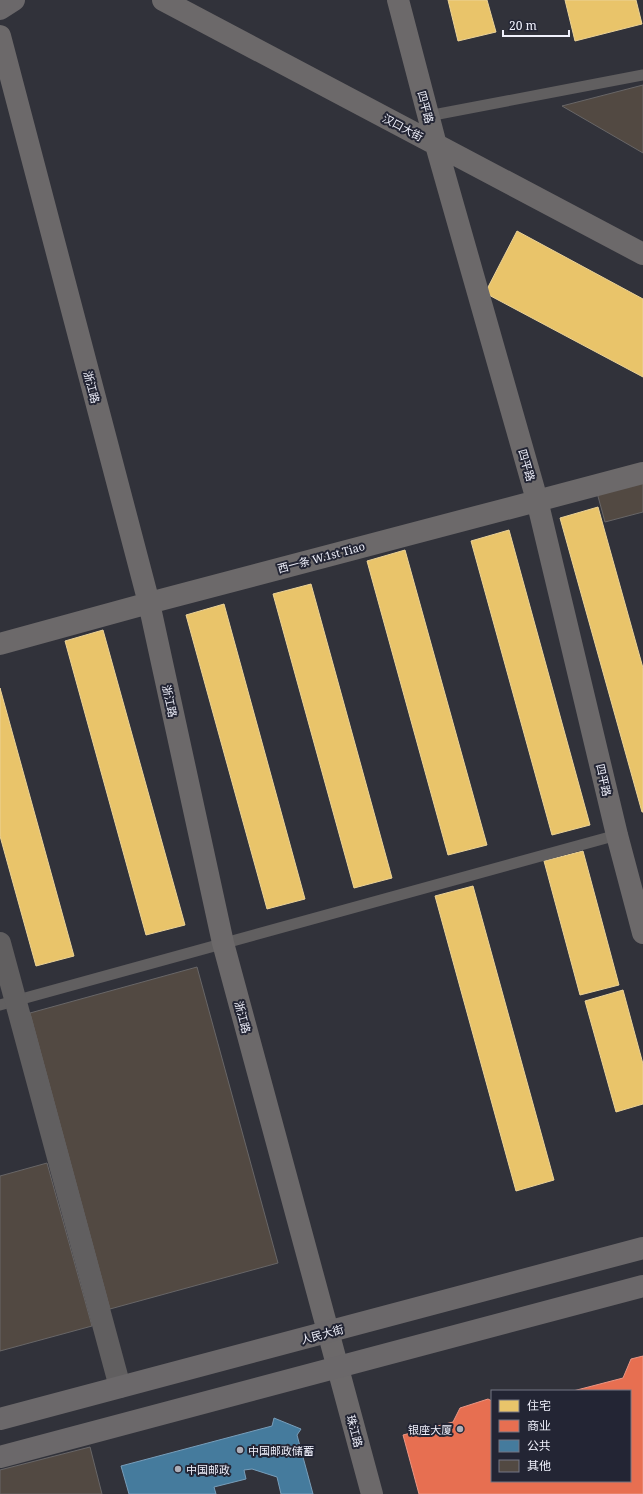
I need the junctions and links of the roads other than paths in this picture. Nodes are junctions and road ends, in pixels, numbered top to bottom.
1 (14, 0) edge
2 (163, 0) edge
3 (398, 0) edge
4 (0, 9) edge
5 (0, 36) edge
6 (643, 75) edge
7 (428, 116) junction
8 (436, 145) junction
9 (643, 254) edge
10 (643, 473) edge
11 (537, 500) junction
12 (149, 603) junction
13 (0, 644) edge
14 (617, 835) junction
15 (643, 933) edge
16 (0, 943) edge
17 (223, 943) junction
18 (8, 1002) edge
19 (643, 1248) edge
20 (643, 1286) edge
21 (328, 1332) junction
22 (338, 1367) junction
23 (120, 1387) junction
24 (0, 1419) edge
25 (0, 1457) edge
26 (372, 1494) edge

1 - 4 main road
2 - 8 main road, 汉口大街
3 - 7 main road, 四平路
5 - 12 main road, 浙江路
6 - 7 lane
7 - 8 main road, 四平路
8 - 9 main road, 汉口大街
8 - 11 main road, 四平路
10 - 11 main road, 西一条 W.1st Tiao
11 - 12 main road, 西一条 W.1st Tiao
11 - 14 main road, 四平路
12 - 13 main road, 西一条 W.1st Tiao
12 - 17 main road, 浙江路
14 - 15 main road, 四平路
14 - 17 lane
16 - 18 street
17 - 18 lane
17 - 21 main road, 浙江路
18 - 23 street
19 - 21 main road, 人民大街
20 - 22 main road
21 - 22 main road, 浙江路
21 - 23 main road, 人民大街
22 - 25 main road
22 - 26 main road, 珠江路
23 - 24 main road, 人民大街

